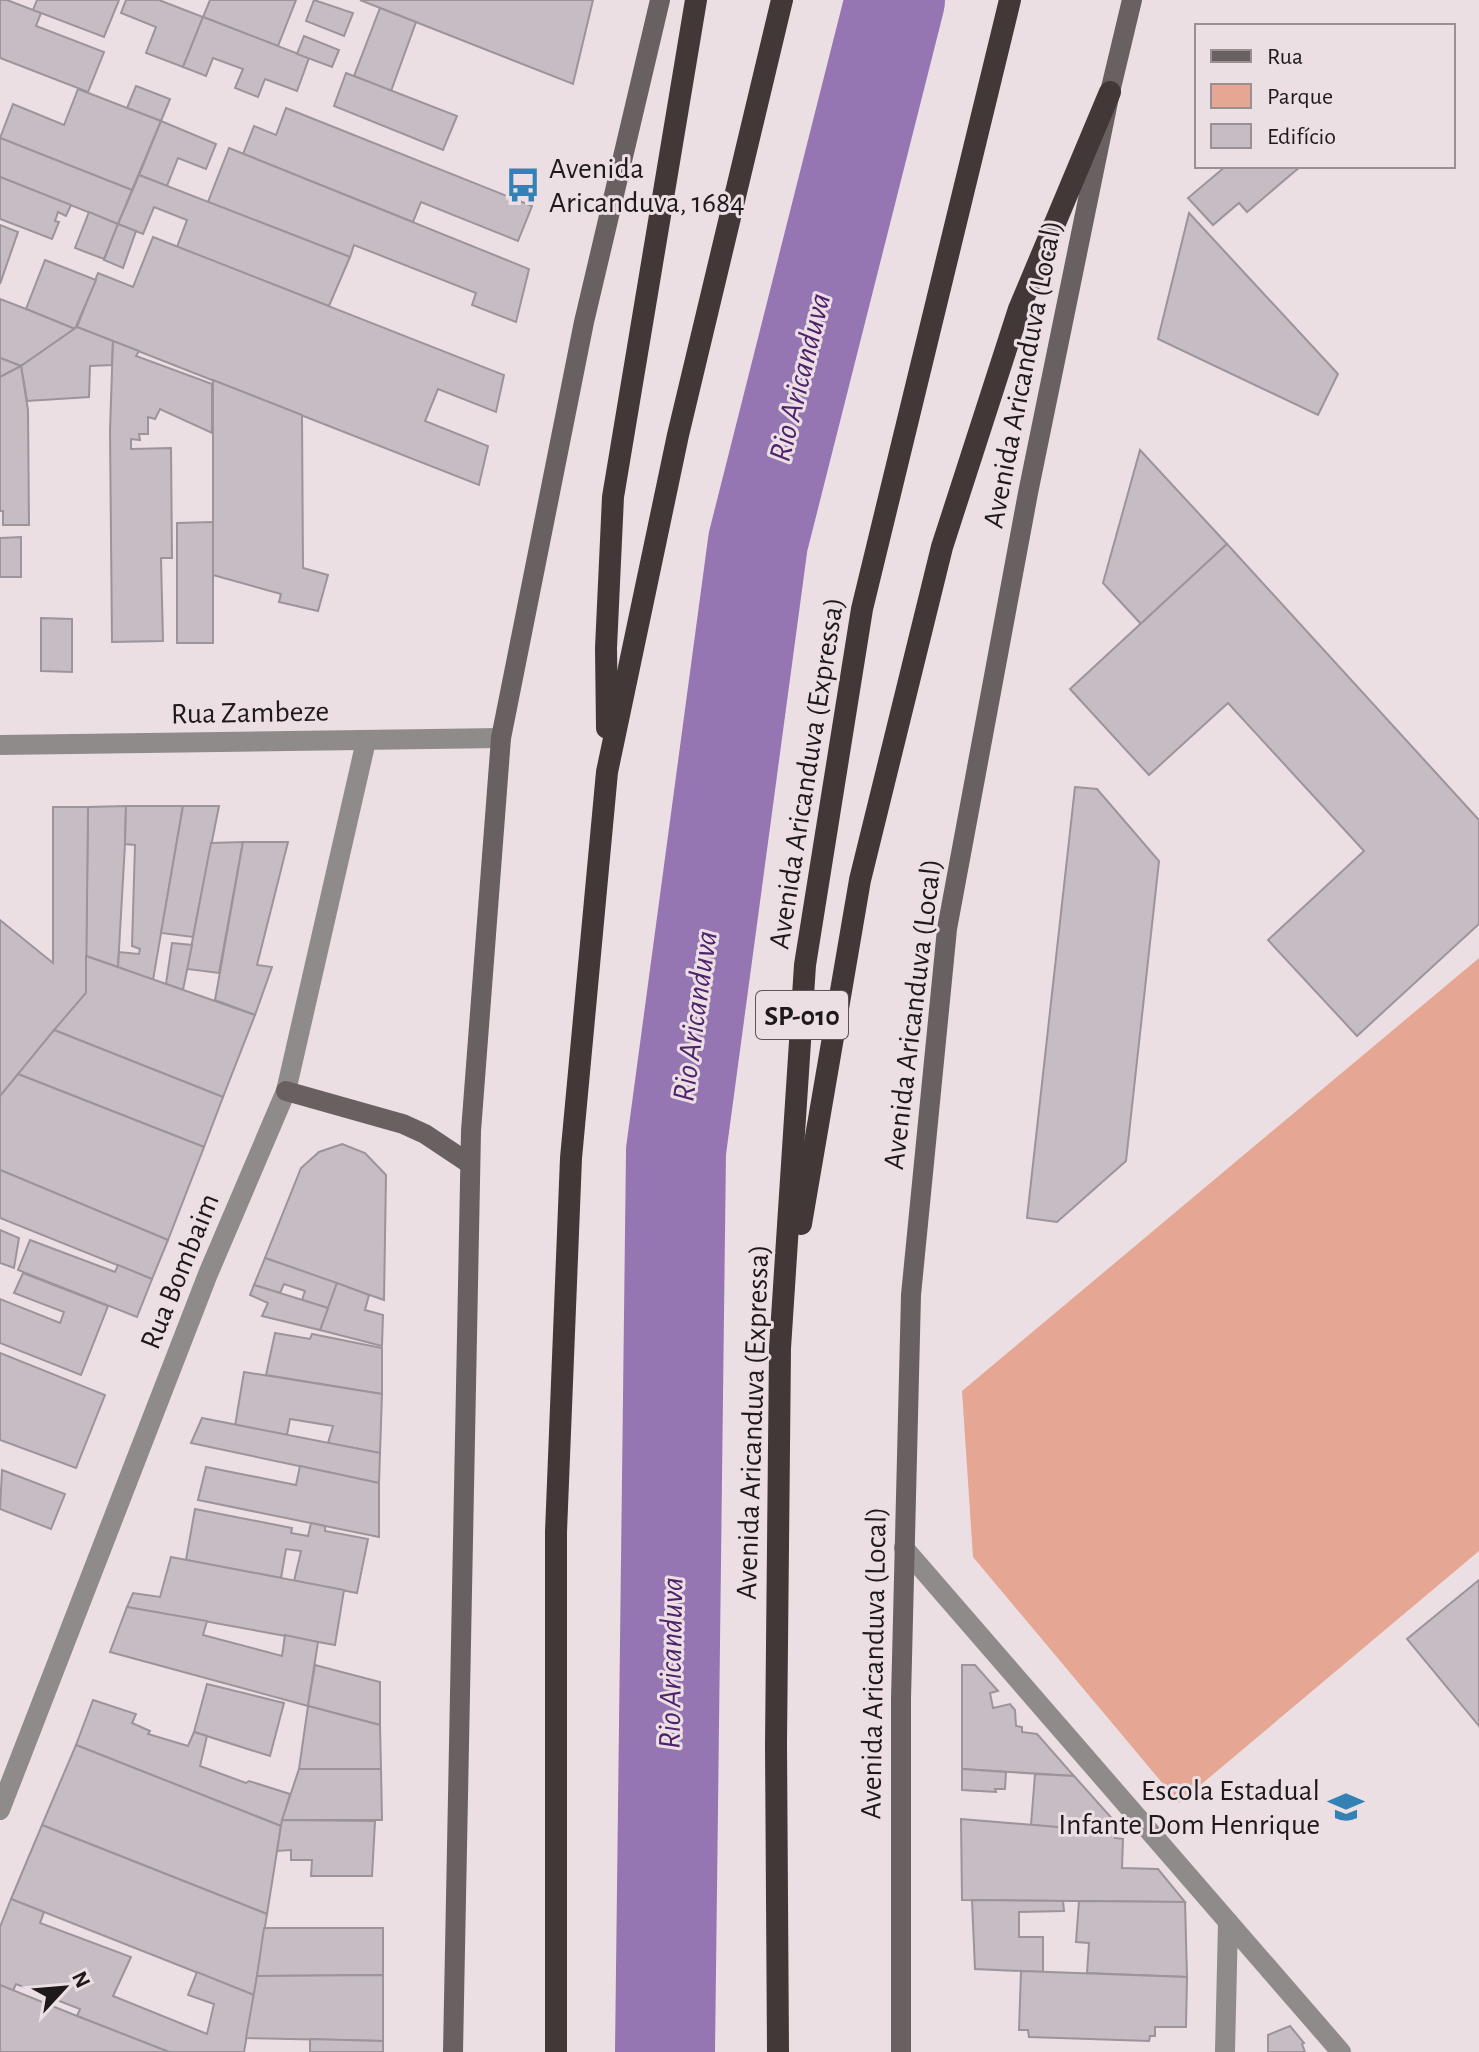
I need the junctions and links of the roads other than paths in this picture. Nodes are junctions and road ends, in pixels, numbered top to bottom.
1 (660, 0) edge
2 (696, 0) edge
3 (782, 0) edge
4 (1010, 0) edge
5 (1132, 0) edge
6 (1110, 92) junction
7 (501, 738) junction
8 (366, 741) junction
9 (0, 745) edge
10 (607, 772) junction
11 (286, 1091) junction
12 (470, 1164) junction
13 (780, 1348) junction
14 (904, 1548) junction
15 (0, 1810) edge
16 (1228, 1922) junction
17 (453, 2052) edge
18 (556, 2052) edge
19 (778, 2052) edge
20 (901, 2052) edge
21 (1225, 2052) edge
22 (1341, 2052) edge

1 - 7 main road
2 - 10 highway
3 - 10 highway
4 - 13 highway, Avenida Aricanduva (Expressa) / SP-010
5 - 6 main road, Avenida Aricanduva (Local)
6 - 13 highway
6 - 14 main road, Avenida Aricanduva (Local)
7 - 8 street, Rua Zambeze
7 - 12 main road
8 - 9 street, Rua Zambeze
8 - 11 street, Rua Bombaim
10 - 18 highway
11 - 12 main road
11 - 15 street, Rua Bombaim
12 - 17 main road
13 - 19 highway, Avenida Aricanduva (Expressa) / SP-010
14 - 16 street
14 - 20 main road, Avenida Aricanduva (Local)
16 - 21 street
16 - 22 street

